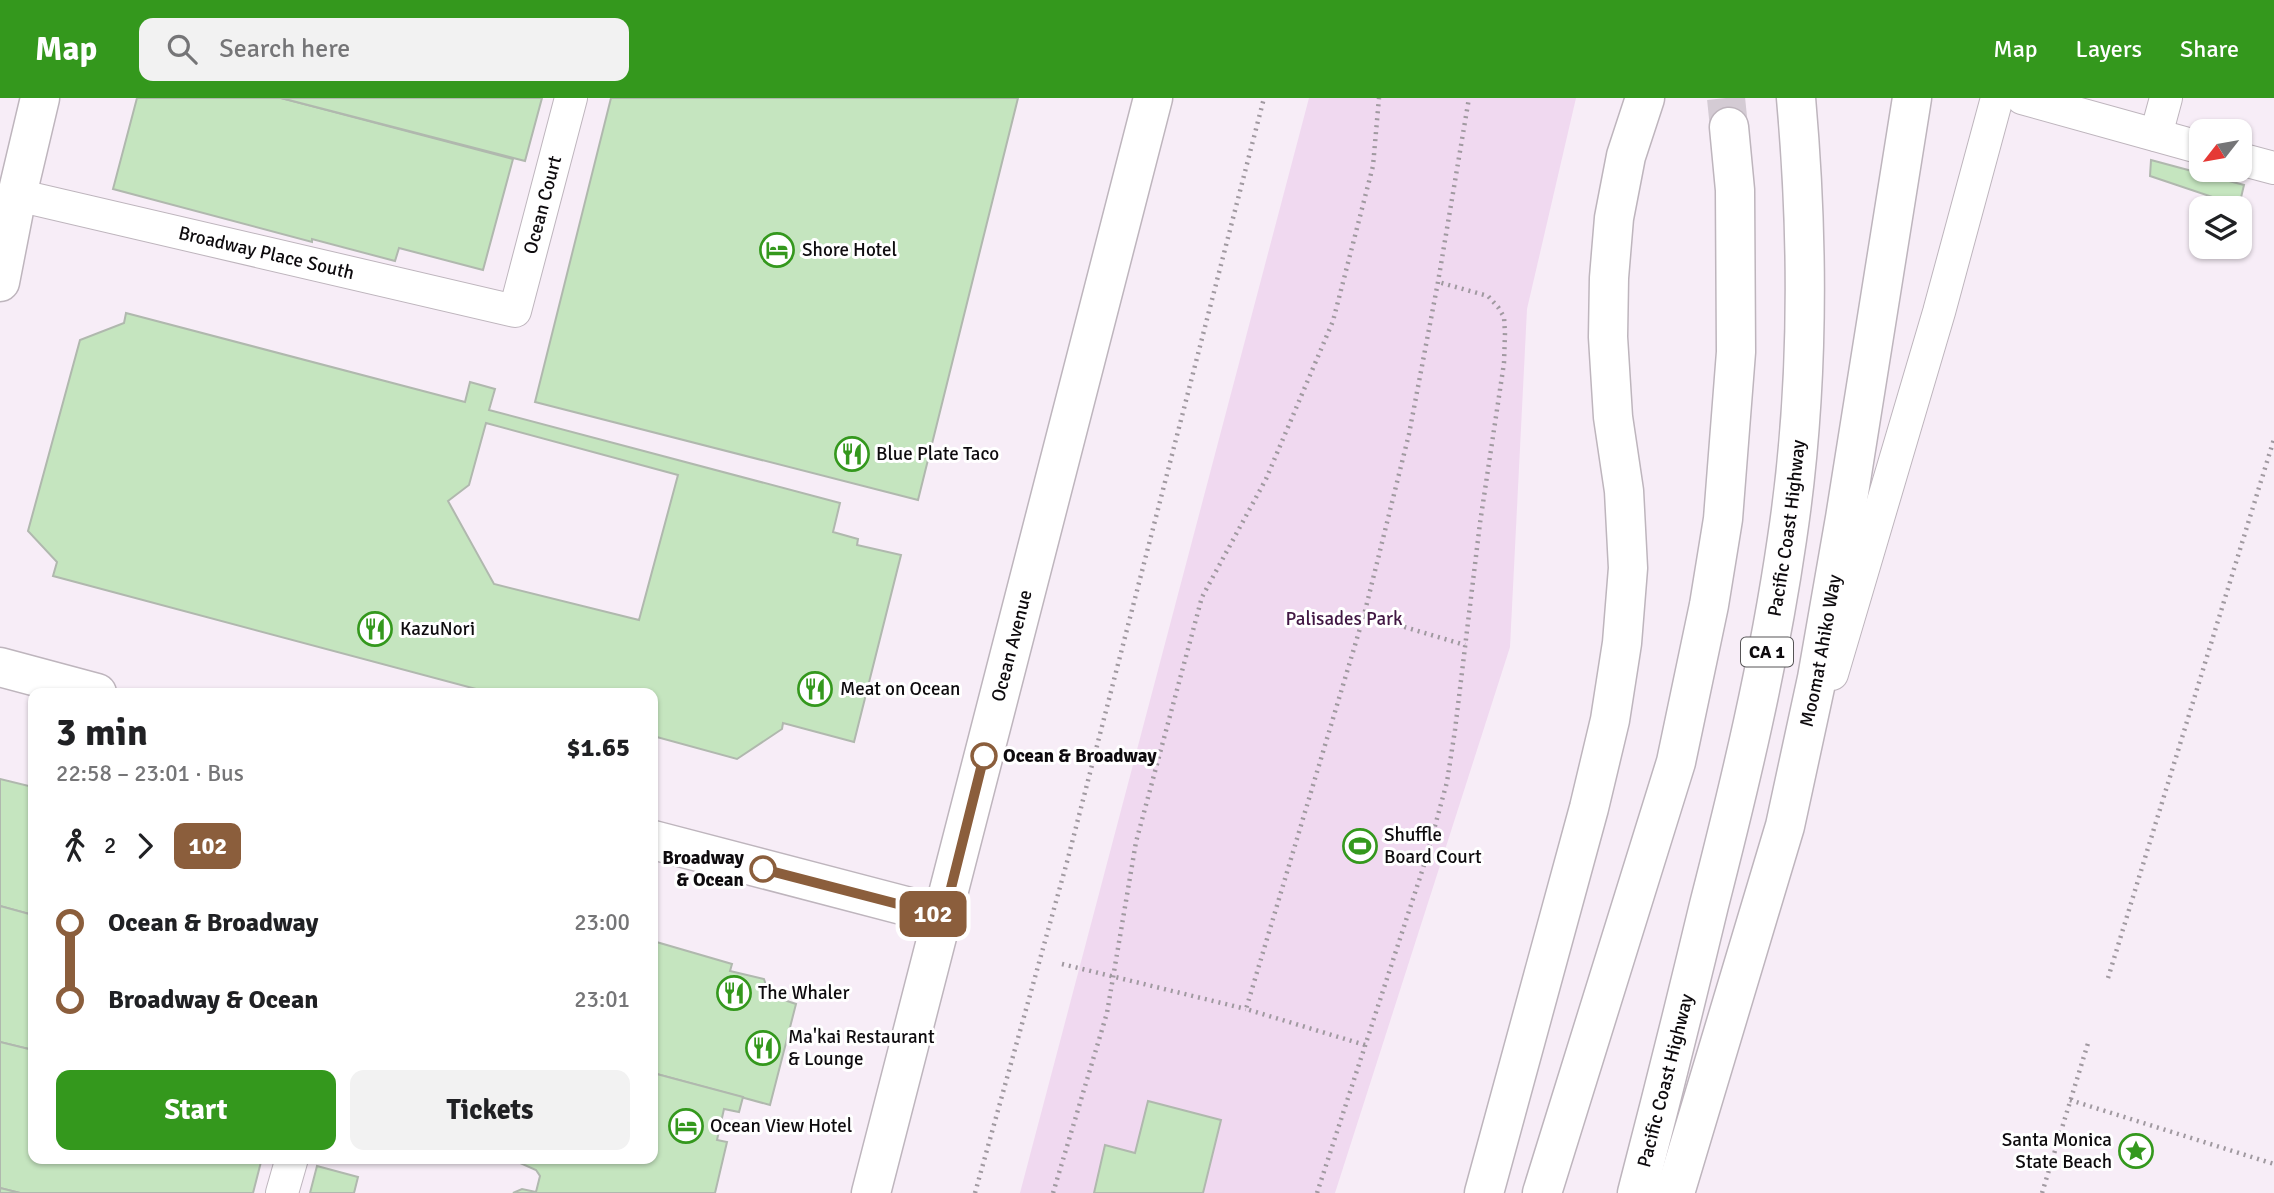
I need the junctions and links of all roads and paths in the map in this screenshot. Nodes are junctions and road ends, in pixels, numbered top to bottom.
1 (40, 98) edge
2 (571, 98) edge
3 (1153, 98) edge
4 (1264, 98) edge
5 (1380, 98) edge
6 (1469, 98) edge
7 (1645, 98) edge
8 (1796, 98) edge
9 (1912, 98) edge
10 (1997, 98) edge
11 (2022, 98) edge
12 (2166, 98) edge
13 (1729, 127) tunnel mouth
14 (2156, 135) junction
15 (2189, 144) edge
16 (2252, 162) edge
17 (2274, 168) edge
18 (17, 195) junction
19 (0, 282) edge
20 (1438, 282) junction
21 (515, 311) joint
22 (2274, 439) edge
23 (1364, 615) junction
24 (1465, 646) junction
25 (0, 667) edge
26 (78, 688) edge
27 (1785, 826) junction
28 (658, 841) edge
29 (944, 916) junction
30 (1062, 964) dead end
31 (1114, 976) junction
32 (2108, 978) dead end
33 (1246, 1009) junction
34 (2089, 1040) dead end
35 (1366, 1045) junction
36 (2070, 1100) junction
37 (290, 1164) edge
38 (2274, 1164) edge
39 (282, 1193) edge
40 (871, 1193) edge
41 (975, 1193) edge
42 (1053, 1193) edge
43 (1317, 1193) edge
44 (1484, 1193) edge
45 (1542, 1193) edge
46 (1637, 1193) edge
47 (1675, 1193) edge
48 (2042, 1193) edge

1 - 18 main road
2 - 21 lane, Ocean Court
3 - 29 main road, Ocean Avenue
4 - 41 path
5 - 31 path
6 - 20 path
7 - 44 main road
8 - 46 main road, Pacific Coast Highway / CA 1
9 - 27 main road, Moomat Ahiko Way
10 - 27 lane
11 - 14 lane
12 - 14 lane
13 - 45 main road
14 - 15 lane
16 - 17 lane
18 - 19 main road
18 - 21 lane, Broadway Place South
20 - 23 path
20 - 24 path
22 - 32 path
23 - 24 path
23 - 33 path
24 - 35 path
25 - 26 main road
27 - 47 main road, Moomat Ahiko Way
28 - 29 main road
29 - 40 main road, Ocean Avenue
30 - 31 path
31 - 33 path
31 - 42 path
33 - 35 path
34 - 36 path
35 - 43 path
36 - 38 path
36 - 48 path
37 - 39 lane

